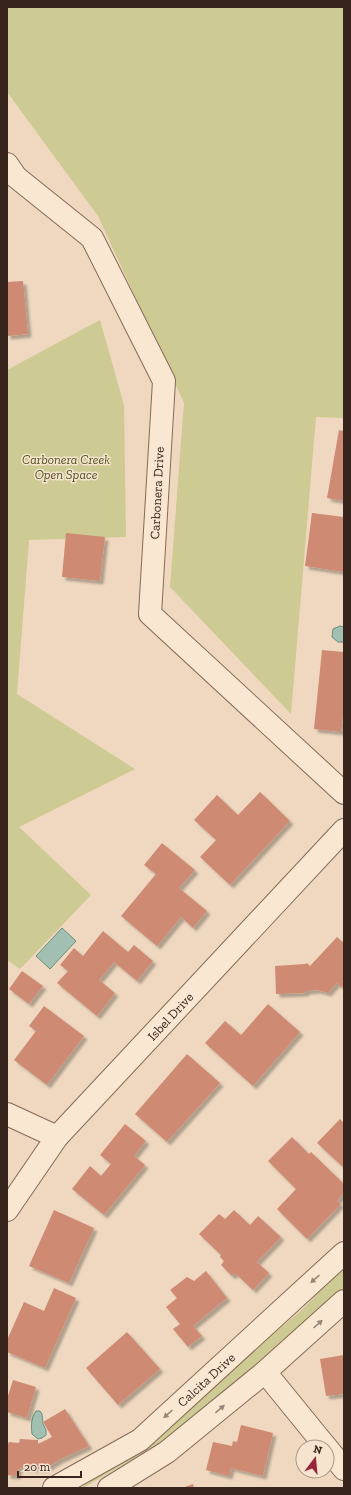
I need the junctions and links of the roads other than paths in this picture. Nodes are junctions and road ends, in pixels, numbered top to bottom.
1 (7, 164) edge
2 (344, 793) edge
3 (344, 830) edge
4 (7, 1114) edge
5 (57, 1137) junction
6 (7, 1210) edge
7 (344, 1253) edge
8 (344, 1301) edge
9 (265, 1372) junction
10 (320, 1439) edge
11 (335, 1458) edge
12 (344, 1469) edge
13 (54, 1488) edge
14 (109, 1488) edge

1 - 2 street, Carbonera Drive
3 - 5 street, Isbel Drive
4 - 5 street
5 - 6 street, Isbel Drive
7 -> 13 street, Calcita Drive
9 -> 8 street
9 - 10 street
14 -> 9 street
11 - 12 street

